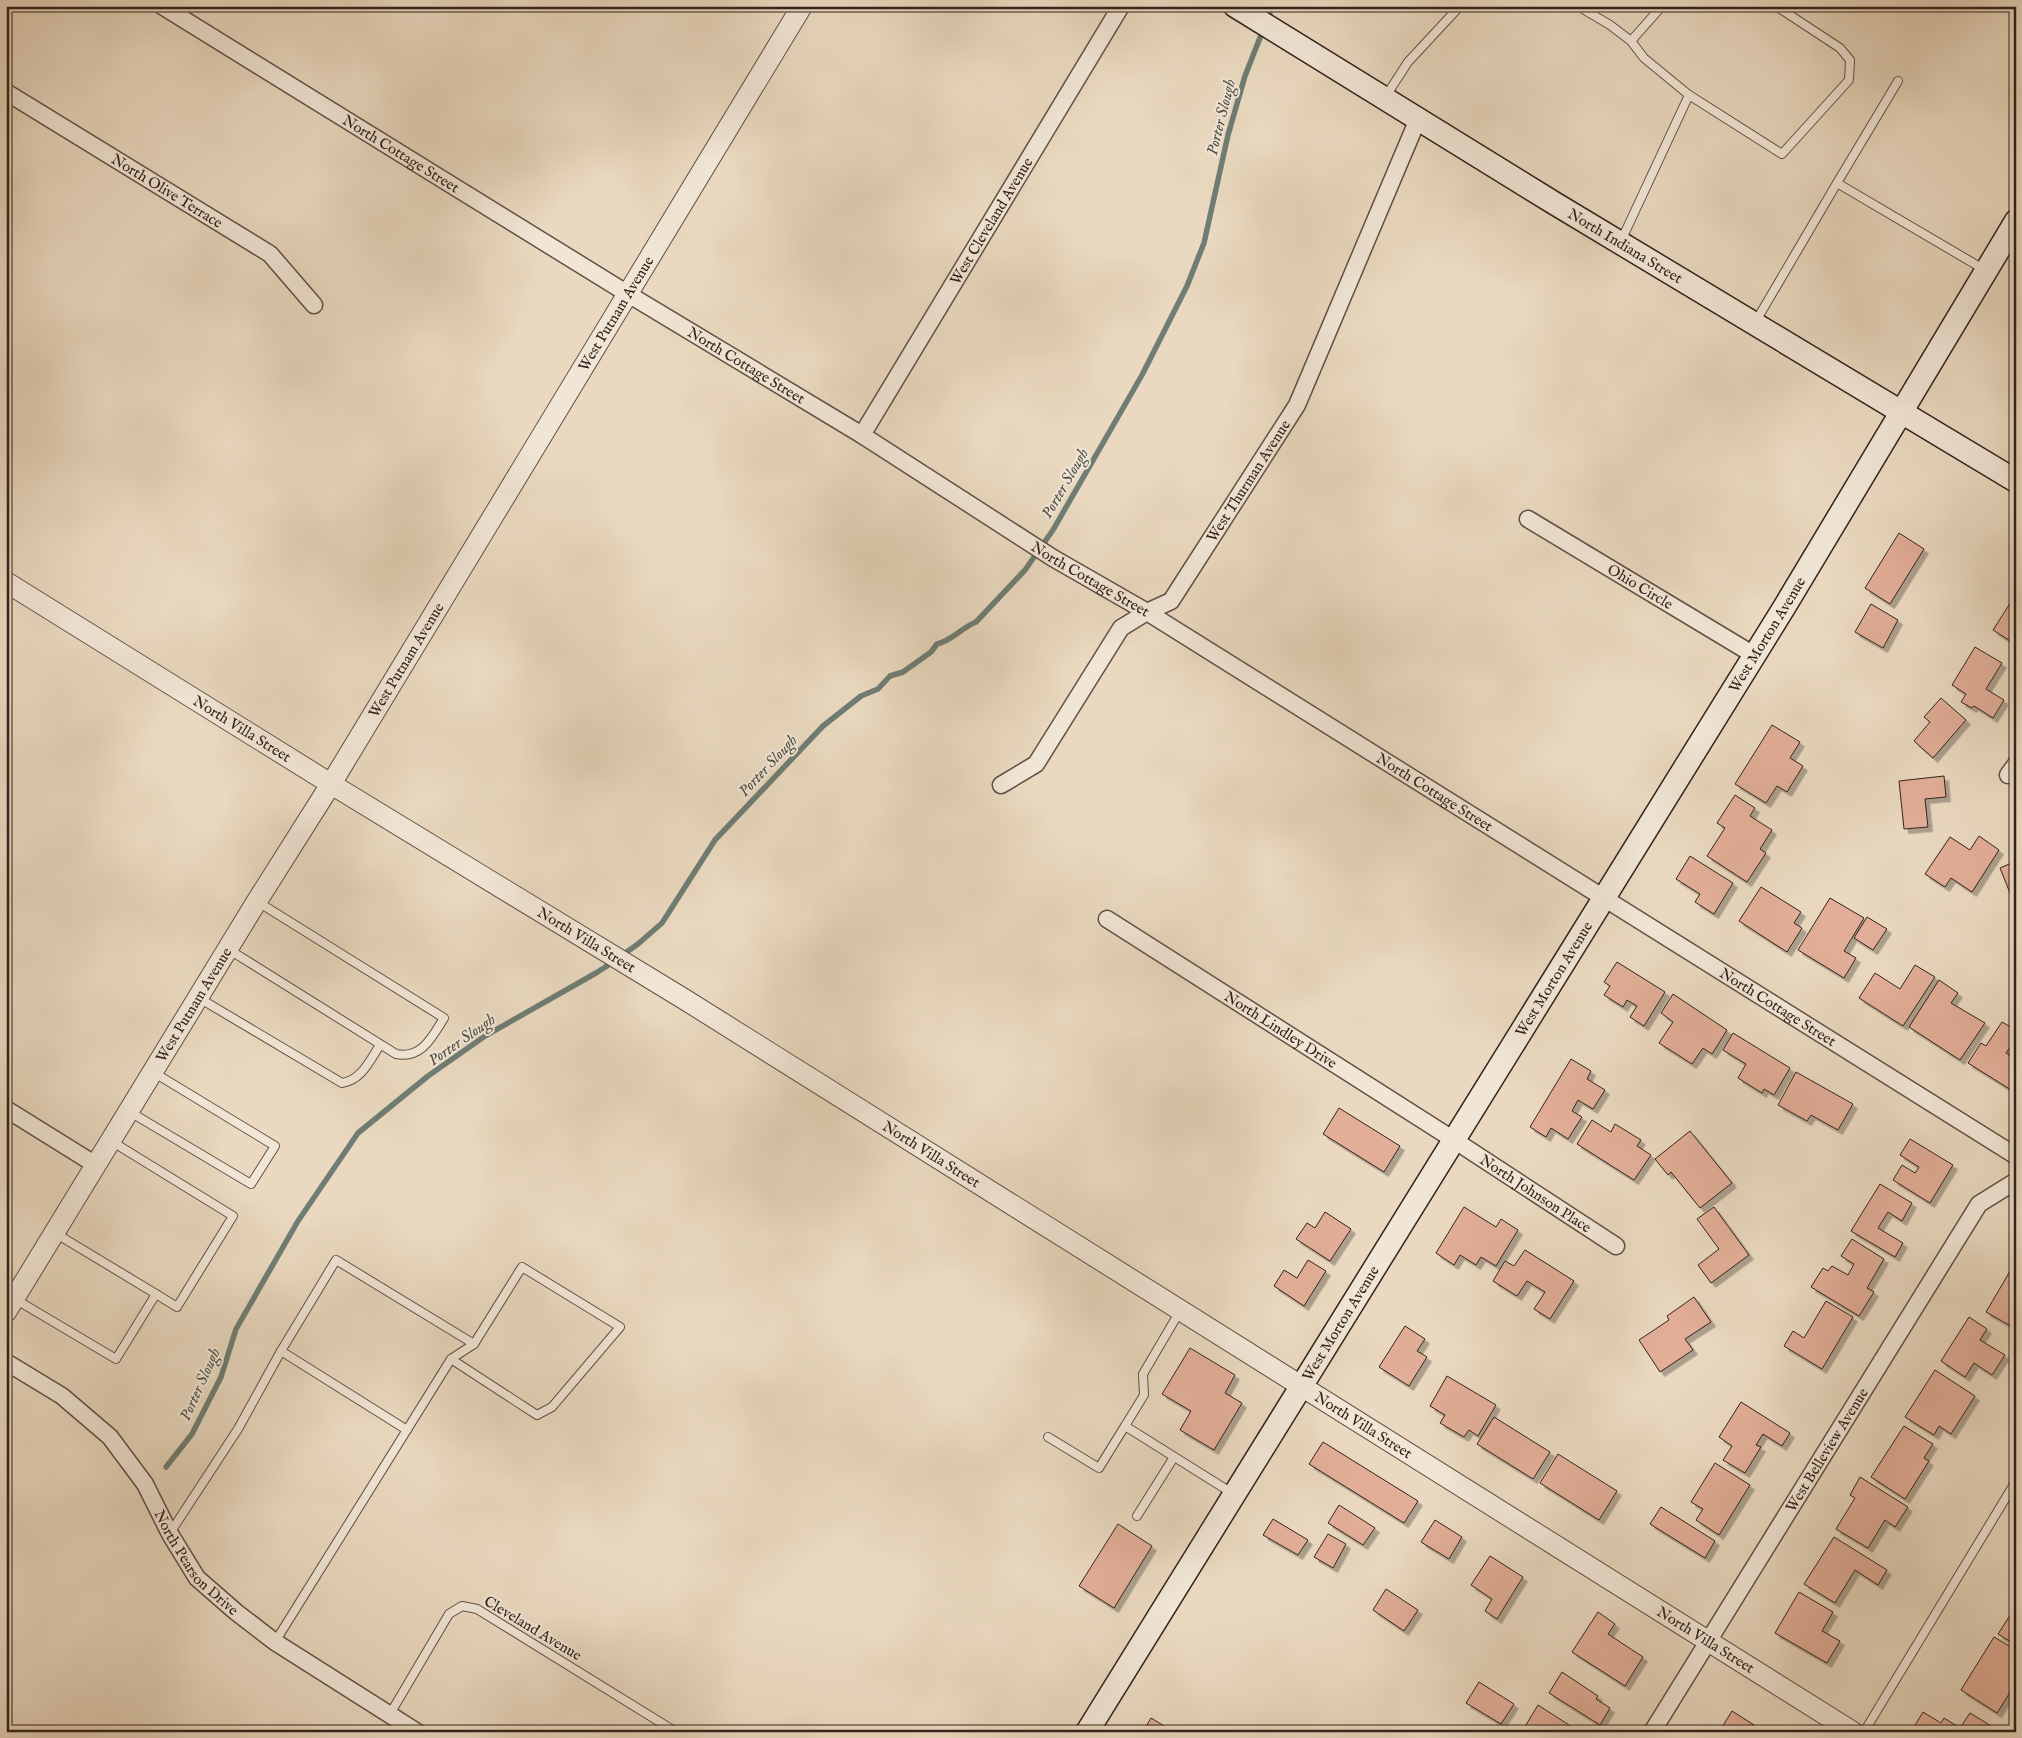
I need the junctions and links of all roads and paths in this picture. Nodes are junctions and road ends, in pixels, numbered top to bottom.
1 (162, 6) edge
2 (802, 6) edge
3 (1121, 6) edge
4 (1460, 6) edge
5 (1578, 6) edge
6 (1662, 6) edge
7 (1776, 6) edge
8 (1240, 9) edge
9 (1630, 41) junction
10 (1898, 81) dead end
11 (6, 92) edge
12 (1689, 95) junction
13 (1385, 98) junction
14 (1418, 118) junction
15 (1837, 183) junction
16 (2016, 222) edge
17 (1621, 243) junction
18 (1986, 271) junction
19 (628, 294) junction
20 (314, 305) dead end
21 (1754, 324) junction
22 (1902, 413) junction
23 (862, 435) junction
24 (2016, 481) edge
25 (1528, 519) dead end
26 (6, 582) edge
27 (1147, 612) junction
28 (1754, 655) junction
29 (331, 784) junction
30 (1001, 785) dead end
31 (1603, 897) junction
32 (257, 902) junction
33 (1107, 919) dead end
34 (228, 949) junction
35 (199, 998) junction
36 (380, 1045) junction
37 (153, 1072) junction
38 (6, 1109) edge
39 (129, 1111) junction
40 (1454, 1140) junction
41 (111, 1141) junction
42 (2016, 1156) edge
43 (96, 1165) junction
44 (2016, 1181) edge
45 (55, 1233) junction
46 (1616, 1246) dead end
47 (156, 1294) junction
48 (10, 1305) edge
49 (1180, 1311) junction
50 (474, 1344) junction
51 (281, 1351) junction
52 (451, 1359) junction
53 (6, 1362) edge
54 (1301, 1386) junction
55 (1125, 1426) junction
56 (407, 1430) junction
57 (1048, 1437) dead end
58 (1174, 1457) junction
59 (2016, 1481) edge
60 (1234, 1494) junction
61 (1138, 1516) dead end
62 (170, 1534) junction
63 (1709, 1640) junction
64 (275, 1642) junction
65 (390, 1714) junction
66 (418, 1732) edge
67 (676, 1732) edge
68 (1087, 1732) edge
69 (1652, 1732) edge
70 (1853, 1732) edge
71 (1864, 1732) edge

1 - 19 street, North Cottage Street
2 - 19 street, West Putnam Avenue
3 - 23 street, West Cleveland Avenue
4 - 13 lane
5 - 9 lane
6 - 9 lane
7 - 12 lane
8 - 13 main road, North Indiana Street
9 - 12 lane
10 - 15 lane
11 - 20 street, North Olive Terrace
12 - 17 lane
13 - 14 main road, North Indiana Street
14 - 17 main road, North Indiana Street
14 - 27 street, West Thurman Avenue
15 - 18 lane
15 - 21 lane
16 - 18 main road, West Morton Avenue
17 - 21 main road, North Indiana Street
18 - 22 main road, West Morton Avenue
19 - 23 street, North Cottage Street
19 - 29 street, West Putnam Avenue
21 - 22 main road, North Indiana Street
22 - 24 main road, North Indiana Street
22 - 28 main road, West Morton Avenue
23 - 27 street, North Cottage Street
25 - 28 street, Ohio Circle
26 - 29 street, North Villa Street
27 - 30 street, West Thurman Avenue
27 - 31 street, North Cottage Street
28 - 31 main road, West Morton Avenue
29 - 32 street, West Putnam Avenue
29 - 49 street, North Villa Street
31 - 40 main road, West Morton Avenue
31 - 42 street, North Cottage Street
32 - 34 street, West Putnam Avenue
32 - 36 lane
33 - 40 street, North Lindley Drive
34 - 35 street, West Putnam Avenue
34 - 36 lane
35 - 36 lane
35 - 37 street, West Putnam Avenue
37 - 39 street, West Putnam Avenue
37 - 39 lane
38 - 43 street
39 - 41 street, West Putnam Avenue
40 - 46 street, North Johnson Place
40 - 54 main road, West Morton Avenue
41 - 43 street, West Putnam Avenue
41 - 47 lane
43 - 45 street, West Putnam Avenue
44 - 63 street, West Belleview Avenue
45 - 47 lane
45 - 48 street, West Putnam Avenue
47 - 48 lane
49 - 54 street, North Villa Street
49 - 55 lane
50 - 51 lane
50 - 52 lane
50 - 52 lane
51 - 56 lane
51 - 62 lane
52 - 56 lane
53 - 62 street, North Pearson Drive
54 - 60 main road, West Morton Avenue
54 - 63 street, North Villa Street
55 - 57 lane
55 - 58 lane
56 - 64 lane
58 - 60 lane
58 - 61 lane
59 - 71 lane
60 - 68 main road, West Morton Avenue
62 - 64 street, North Pearson Drive
63 - 69 street, West Belleview Avenue
63 - 70 street, North Villa Street
64 - 65 street, North Pearson Drive
65 - 66 street, North Pearson Drive
65 - 67 lane, Cleveland Avenue

